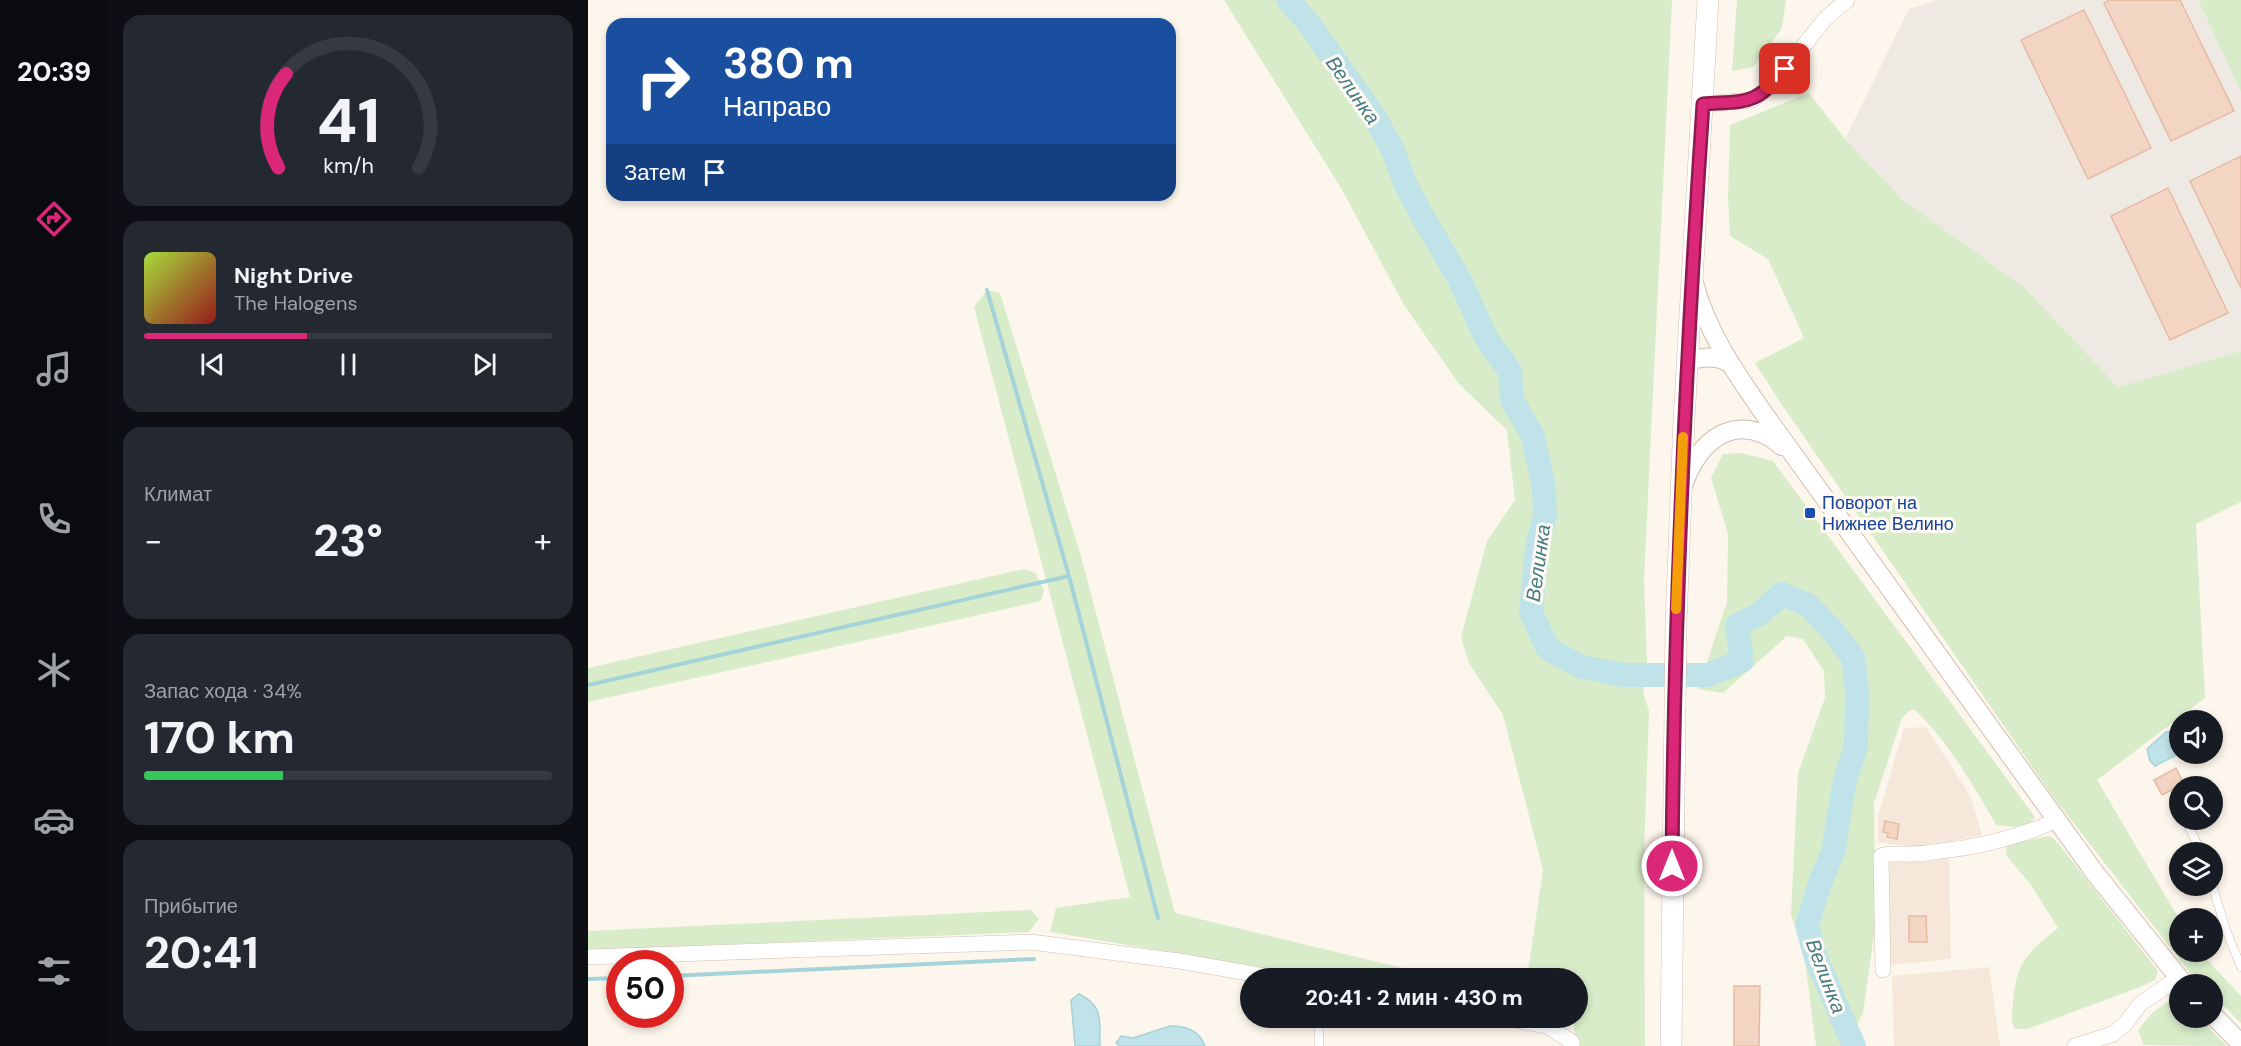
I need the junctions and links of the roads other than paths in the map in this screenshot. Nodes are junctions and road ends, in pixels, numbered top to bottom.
1 (1708, 0) edge
2 (1847, 0) edge
3 (1703, 104) junction
4 (1692, 275) junction
5 (1687, 361) junction
6 (1730, 363) junction
7 (1684, 420) junction
8 (1722, 434) junction
9 (1793, 454) junction
10 (1681, 494) junction
11 (2057, 820) junction
12 (2216, 896) edge
13 (588, 957) edge
14 (2241, 967) edge
15 (1883, 970) dead end
16 (1240, 972) edge
17 (2175, 974) edge
18 (2169, 988) edge
19 (2223, 1025) edge
20 (1550, 1028) edge
21 (1319, 1031) dead end
22 (2241, 1044) edge
23 (1319, 1046) edge
24 (1572, 1046) edge
25 (1671, 1046) edge
26 (2074, 1046) edge

1 - 3 main road
2 - 3 street
3 - 4 main road
4 - 5 main road
4 - 6 street
5 - 6 street
5 - 7 main road
6 - 9 street
7 - 8 street
7 - 10 main road
8 - 9 street
8 - 10 street
9 - 11 street
10 - 25 main road
11 - 15 street
11 - 17 street
12 - 14 lane
13 - 16 street
18 - 26 street
19 - 22 street
20 - 24 street
21 - 23 lane

